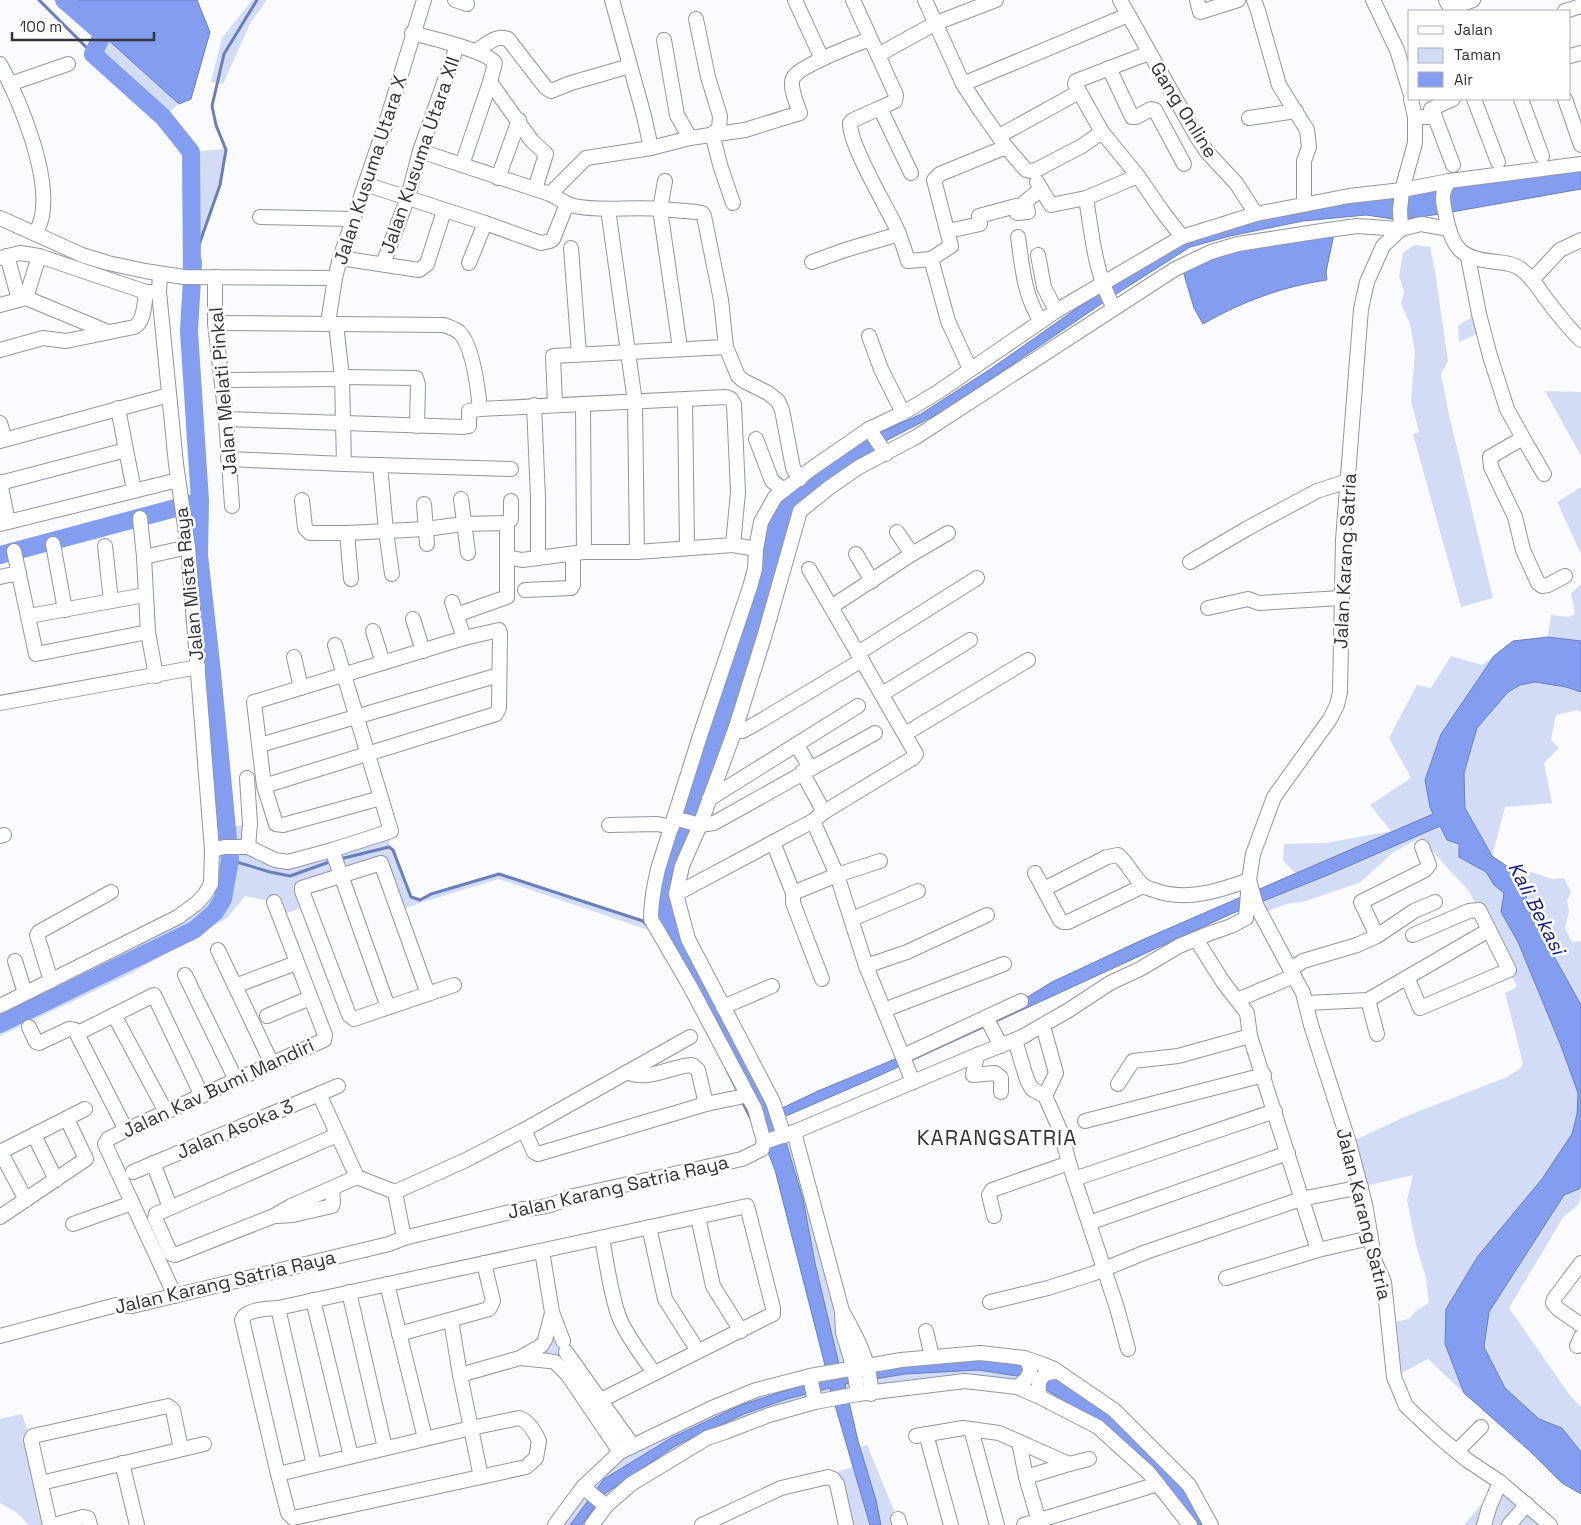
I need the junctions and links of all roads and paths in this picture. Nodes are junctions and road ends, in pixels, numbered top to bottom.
1 (424, 0) edge
2 (612, 0) edge
3 (795, 0) edge
4 (853, 0) edge
5 (925, 0) edge
6 (996, 0) edge
7 (1120, 0) edge
8 (1197, 0) edge
9 (1238, 0) edge
10 (1254, 0) edge
11 (1373, 0) edge
12 (1446, 0) edge
13 (1473, 0) edge
14 (1581, 6) edge
15 (1568, 10) edge
16 (1128, 15) junction
17 (696, 19) dead end
18 (936, 23) junction
19 (412, 33) junction
20 (870, 38) junction
21 (664, 40) dead end
22 (457, 46) junction
23 (476, 51) junction
24 (1149, 53) junction
25 (878, 55) junction
26 (822, 59) junction
27 (0, 64) edge
28 (68, 64) dead end
29 (630, 66) junction
30 (1109, 68) junction
31 (490, 82) junction
32 (10, 84) junction
33 (963, 84) junction
34 (1408, 86) edge
35 (1079, 92) junction
36 (1411, 100) edge
37 (1447, 100) edge
38 (1474, 100) edge
39 (1521, 100) edge
40 (1565, 100) edge
41 (880, 108) junction
42 (1296, 110) junction
43 (1415, 116) junction
44 (1249, 118) dead end
45 (1435, 118) junction
46 (519, 120) junction
47 (1102, 132) junction
48 (712, 134) junction
49 (690, 138) junction
50 (1003, 141) junction
51 (1581, 145) edge
52 (651, 148) junction
53 (420, 152) junction
54 (1542, 156) dead end
55 (1498, 162) dead end
56 (1184, 164) dead end
57 (1581, 164) edge
58 (1453, 165) dead end
59 (462, 166) junction
60 (1030, 171) junction
61 (911, 173) dead end
62 (1138, 176) junction
63 (498, 178) junction
64 (665, 182) dead end
65 (365, 184) junction
66 (1446, 186) junction
67 (535, 189) junction
68 (1041, 189) junction
69 (1402, 190) junction
70 (550, 194) junction
71 (408, 197) junction
72 (1086, 198) junction
73 (733, 203) dead end
74 (566, 204) junction
75 (1304, 205) junction
76 (608, 209) junction
77 (660, 209) junction
78 (444, 211) junction
79 (1256, 214) junction
80 (260, 217) dead end
81 (0, 218) edge
82 (353, 219) junction
83 (485, 223) junction
84 (1401, 229) junction
85 (1449, 229) junction
86 (948, 231) junction
87 (36, 234) junction
88 (899, 234) junction
89 (1182, 236) junction
90 (1018, 237) dead end
91 (1581, 240) edge
92 (571, 248) dead end
93 (1038, 255) dead end
94 (39, 256) junction
95 (3, 257) edge
96 (1468, 257) junction
97 (340, 258) junction
98 (931, 259) junction
99 (812, 262) dead end
100 (469, 263) dead end
101 (383, 264) junction
102 (160, 274) junction
103 (210, 277) junction
104 (334, 278) junction
105 (1532, 280) junction
106 (1102, 283) junction
107 (153, 292) junction
108 (22, 299) junction
109 (0, 304) edge
110 (1112, 304) junction
111 (1056, 311) junction
112 (1041, 321) junction
113 (215, 323) junction
114 (332, 323) junction
115 (108, 332) junction
116 (868, 336) dead end
117 (1581, 340) edge
118 (726, 347) junction
119 (680, 348) junction
120 (0, 350) edge
121 (629, 352) junction
122 (579, 354) junction
123 (970, 369) junction
124 (342, 378) junction
125 (222, 380) junction
126 (169, 395) junction
127 (685, 400) junction
128 (635, 402) junction
129 (555, 404) junction
130 (583, 404) junction
131 (534, 406) junction
132 (118, 408) junction
133 (480, 408) junction
134 (903, 413) junction
135 (226, 419) junction
136 (0, 423) edge
137 (343, 423) junction
138 (417, 426) junction
139 (869, 429) junction
140 (756, 438) dead end
141 (1523, 438) junction
142 (2, 440) edge
143 (126, 450) junction
144 (886, 454) junction
145 (228, 459) junction
146 (344, 464) junction
147 (380, 466) junction
148 (511, 470) dead end
149 (1544, 474) dead end
150 (800, 479) junction
151 (178, 480) junction
152 (1348, 481) junction
153 (0, 482) edge
154 (134, 490) junction
155 (784, 490) junction
156 (461, 499) dead end
157 (302, 500) dead end
158 (511, 502) dead end
159 (424, 504) dead end
160 (232, 506) dead end
161 (140, 518) dead end
162 (4, 523) edge
163 (507, 523) junction
164 (463, 524) junction
165 (426, 529) junction
166 (386, 531) junction
167 (898, 532) dead end
168 (347, 533) junction
169 (948, 533) dead end
170 (53, 544) dead end
171 (427, 544) dead end
172 (733, 545) junction
173 (105, 546) dead end
174 (188, 547) junction
175 (687, 547) junction
176 (756, 549) junction
177 (14, 551) dead end
178 (637, 552) junction
179 (468, 553) dead end
180 (579, 553) junction
181 (856, 554) dead end
182 (912, 554) junction
183 (144, 556) junction
184 (538, 557) junction
185 (507, 558) junction
186 (1190, 562) dead end
187 (809, 569) dead end
188 (19, 573) junction
189 (392, 574) dead end
190 (1565, 576) dead end
191 (0, 578) edge
192 (977, 578) dead end
193 (351, 579) dead end
194 (872, 581) junction
195 (525, 590) dead end
196 (145, 595) junction
197 (1341, 598) junction
198 (112, 601) junction
199 (831, 607) junction
200 (1208, 608) dead end
201 (65, 610) junction
202 (29, 616) junction
203 (413, 619) dead end
204 (373, 631) dead end
205 (148, 632) junction
206 (464, 638) junction
207 (970, 640) dead end
208 (335, 645) dead end
209 (423, 651) junction
210 (860, 656) junction
211 (294, 657) dead end
212 (1028, 660) dead end
213 (383, 663) junction
214 (198, 666) junction
215 (344, 675) junction
216 (499, 675) junction
217 (156, 676) junction
218 (301, 688) junction
219 (882, 694) junction
220 (0, 700) edge
221 (858, 706) dead end
222 (356, 717) junction
223 (735, 730) junction
224 (875, 733) dead end
225 (906, 734) junction
226 (260, 745) junction
227 (797, 746) junction
228 (368, 755) junction
229 (806, 770) junction
230 (247, 778) dead end
231 (264, 786) junction
232 (381, 798) junction
233 (709, 799) junction
234 (819, 816) junction
235 (673, 822) junction
236 (609, 825) dead end
237 (700, 825) junction
238 (773, 842) junction
239 (244, 847) junction
240 (1422, 847) dead end
241 (212, 850) junction
242 (880, 861) dead end
243 (338, 864) junction
244 (1035, 873) dead end
245 (837, 875) junction
246 (1249, 880) junction
247 (1143, 886) junction
248 (1044, 889) junction
249 (918, 891) dead end
250 (111, 892) dead end
251 (793, 893) junction
252 (676, 894) junction
253 (274, 902) dead end
254 (1435, 902) dead end
255 (987, 915) dead end
256 (852, 919) junction
257 (161, 920) dead end
258 (1262, 920) junction
259 (1489, 930) junction
260 (1413, 935) dead end
261 (1377, 936) junction
262 (1196, 938) junction
263 (218, 950) dead end
264 (15, 962) dead end
265 (296, 963) junction
266 (1004, 964) dead end
267 (866, 966) junction
268 (1293, 973) junction
269 (185, 975) dead end
270 (50, 977) junction
271 (1407, 977) junction
272 (822, 979) dead end
273 (454, 985) dead end
274 (236, 986) junction
275 (772, 986) dead end
276 (25, 993) junction
277 (428, 994) junction
278 (310, 998) junction
279 (1237, 1000) junction
280 (1368, 1000) junction
281 (1021, 1001) dead end
282 (1306, 1003) junction
283 (0, 1006) edge
284 (724, 1007) junction
285 (388, 1008) junction
286 (884, 1010) junction
287 (114, 1015) junction
288 (267, 1016) dead end
289 (986, 1017) junction
290 (1043, 1026) junction
291 (29, 1027) dead end
292 (78, 1033) junction
293 (1377, 1034) dead end
294 (1250, 1036) junction
295 (1015, 1040) junction
296 (1001, 1046) junction
297 (976, 1054) junction
298 (902, 1056) junction
299 (272, 1064) junction
300 (685, 1065) junction
301 (627, 1072) junction
302 (1264, 1075) junction
303 (236, 1080) junction
304 (913, 1082) junction
305 (1118, 1084) dead end
306 (338, 1086) dead end
307 (1001, 1092) dead end
308 (319, 1094) junction
309 (202, 1096) junction
310 (1045, 1096) junction
311 (740, 1097) dead end
312 (706, 1104) junction
313 (85, 1109) dead end
314 (1275, 1111) junction
315 (166, 1112) junction
316 (67, 1119) junction
317 (1085, 1120) dead end
318 (126, 1130) junction
319 (524, 1130) junction
320 (789, 1134) junction
321 (34, 1135) junction
322 (337, 1135) junction
323 (764, 1142) junction
324 (0, 1152) edge
325 (1288, 1153) junction
326 (1069, 1162) junction
327 (153, 1164) junction
328 (133, 1172) dead end
329 (358, 1177) junction
330 (1074, 1179) junction
331 (56, 1180) junction
332 (1361, 1187) junction
333 (395, 1192) junction
334 (1301, 1199) junction
335 (26, 1200) junction
336 (132, 1202) junction
337 (170, 1207) junction
338 (994, 1216) dead end
339 (0, 1217) edge
340 (698, 1217) junction
341 (1088, 1223) junction
342 (74, 1224) dead end
343 (649, 1227) junction
344 (404, 1238) junction
345 (602, 1238) junction
346 (1370, 1238) junction
347 (1318, 1250) junction
348 (542, 1251) junction
349 (484, 1263) junction
350 (1581, 1263) edge
351 (1104, 1270) junction
352 (1226, 1278) dead end
353 (387, 1284) junction
354 (349, 1292) junction
355 (175, 1296) junction
356 (313, 1300) junction
357 (990, 1302) dead end
358 (278, 1308) junction
359 (552, 1312) junction
360 (842, 1312) junction
361 (451, 1320) junction
362 (1581, 1325) edge
363 (741, 1331) junction
364 (926, 1331) dead end
365 (399, 1334) junction
366 (0, 1336) edge
367 (544, 1343) junction
368 (1128, 1349) dead end
369 (698, 1351) junction
370 (558, 1354) junction
371 (932, 1357) junction
372 (520, 1358) junction
373 (1024, 1358) junction
374 (869, 1369) junction
375 (1058, 1372) junction
376 (654, 1373) junction
377 (460, 1374) junction
378 (810, 1379) junction
379 (858, 1382) junction
380 (1017, 1387) junction
381 (1040, 1397) junction
382 (815, 1402) junction
383 (595, 1403) junction
384 (1481, 1426) dead end
385 (471, 1428) junction
386 (971, 1429) junction
387 (425, 1438) junction
388 (1018, 1442) junction
389 (204, 1444) dead end
390 (633, 1446) junction
391 (385, 1448) junction
392 (181, 1449) junction
393 (1457, 1451) junction
394 (620, 1452) junction
395 (350, 1456) junction
396 (1089, 1460) dead end
397 (122, 1463) junction
398 (1069, 1464) junction
399 (314, 1465) junction
400 (278, 1474) junction
401 (481, 1477) junction
402 (1026, 1477) junction
403 (1500, 1482) junction
404 (41, 1483) junction
405 (1158, 1484) junction
406 (595, 1497) junction
407 (1527, 1504) junction
408 (1039, 1522) edge
409 (1546, 1524) edge
410 (52, 1525) edge
411 (90, 1525) edge
412 (137, 1525) edge
413 (556, 1525) edge
414 (592, 1525) edge
415 (702, 1525) edge
416 (846, 1525) edge
417 (951, 1525) edge
418 (997, 1525) edge
419 (1024, 1525) edge
420 (1190, 1525) edge
421 (1211, 1525) edge
422 (1484, 1525) edge
423 (1509, 1525) edge

1 - 19 street, Jalan Kusuma Utara X
2 - 29 street
3 - 26 street
4 - 20 street
5 - 18 street
6 - 18 street
7 - 16 street, Gang Online
8 - 9 street
10 - 42 street
11 - 34 street
12 - 13 street
14 - 15 street
16 - 24 street, Gang Online
16 - 33 street
17 - 48 street
18 - 25 street
18 - 33 street
19 - 22 street
19 - 65 street, Jalan Kusuma Utara X
20 - 25 street
20 - 26 street
21 - 49 street
22 - 23 street
22 - 53 street, Jalan Kusuma Utara XII
23 - 29 street
23 - 31 street
24 - 30 street
24 - 79 street, Gang Online
25 - 41 street
26 - 48 street
27 - 32 street
28 - 32 street
29 - 52 street
30 - 35 street
30 - 56 street
31 - 46 street
31 - 59 street
32 - 87 street
33 - 50 street
35 - 47 street
35 - 50 street
36 - 43 street
37 - 45 street
38 - 55 street
39 - 54 street
40 - 51 street
41 - 61 street
41 - 88 street
42 - 44 street
42 - 75 street
43 - 45 street
43 - 69 street
45 - 58 street
46 - 63 street
46 - 67 street
47 - 60 street
47 - 62 street
48 - 49 street
48 - 73 street
49 - 52 street
50 - 60 street
50 - 86 street
52 - 70 street
53 - 59 street
53 - 71 street, Jalan Kusuma Utara XII
57 - 66 street
59 - 63 street
60 - 68 street
62 - 72 street
62 - 89 street
63 - 67 street
64 - 77 street
65 - 71 street
65 - 82 street, Jalan Kusuma Utara X
66 - 69 street
66 - 85 street
67 - 70 street
68 - 72 street
68 - 86 street
69 - 75 street
69 - 84 street
70 - 74 street
71 - 78 street
71 - 101 street, Jalan Kusuma Utara XII
72 - 106 street
74 - 76 street
74 - 83 street
75 - 79 street
76 - 77 street
76 - 121 street
77 - 118 street
77 - 119 street
78 - 83 street
78 - 101 street
79 - 89 street
80 - 82 street
81 - 87 street, Jalan Kusuma Utara X
82 - 97 street, Jalan Kusuma Utara X
83 - 100 street
84 - 85 street
84 - 110 street
84 - 152 street, Jalan Karang Satria
85 - 96 street
86 - 98 street
87 - 102 street, Jalan Kusuma Utara X
88 - 98 street
88 - 99 street
89 - 106 street
90 - 112 street
91 - 105 street
92 - 122 street
93 - 111 street
94 - 95 street
94 - 107 street
94 - 108 street
95 - 108 street
96 - 105 street
96 - 141 street
97 - 101 street
97 - 104 street, Jalan Kusuma Utara X
98 - 123 street
102 - 103 street, Jalan Kusuma Utara X
102 - 107 street, Jalan Mista Raya
103 - 104 street, Jalan Kusuma Utara X
103 - 113 street, Jalan Melati Pinkal
104 - 114 street
105 - 117 street
106 - 110 street
106 - 111 street
107 - 115 street
107 - 126 street, Jalan Mista Raya
108 - 109 street
108 - 115 street
110 - 144 street
111 - 112 street
112 - 123 street
113 - 114 street
113 - 125 street, Jalan Melati Pinkal
114 - 124 street
114 - 133 street
115 - 120 street
116 - 134 street
118 - 119 street
118 - 150 street
119 - 121 street
121 - 122 street
121 - 128 street
122 - 129 street
123 - 134 street
124 - 125 street
124 - 137 street
124 - 138 street
125 - 135 street, Jalan Melati Pinkal
126 - 132 street
126 - 151 street, Jalan Mista Raya
127 - 128 street
127 - 172 street
127 - 175 street
128 - 130 street
128 - 178 street
129 - 130 street
129 - 131 street
130 - 180 street
131 - 133 street
131 - 184 street
132 - 142 street
132 - 143 street
133 - 138 street
134 - 139 street
135 - 137 street
135 - 145 street, Jalan Melati Pinkal
136 - 142 street
137 - 138 street
137 - 146 street
139 - 144 street
139 - 150 street
140 - 155 street
141 - 149 street
141 - 190 street
143 - 153 street
143 - 154 street
144 - 223 street
145 - 146 street
145 - 160 street, Jalan Melati Pinkal
146 - 147 street
147 - 148 street
147 - 166 street
150 - 155 street
151 - 154 street
151 - 174 street, Jalan Mista Raya
152 - 186 street
152 - 197 street, Jalan Karang Satria
153 - 162 street
154 - 162 street
155 - 176 street
156 - 164 street
157 - 168 street
158 - 163 street
159 - 165 street
161 - 183 street
163 - 164 street
163 - 185 street
164 - 165 street
164 - 179 street
165 - 166 street
165 - 171 street
166 - 168 street
166 - 189 street
167 - 182 street
168 - 193 street
169 - 182 street
170 - 201 street
172 - 175 street
172 - 176 street
173 - 198 street
174 - 183 street
174 - 214 street, Jalan Mista Raya
175 - 178 street
176 - 235 street
177 - 188 street
178 - 180 street
180 - 184 street
180 - 195 street
181 - 194 street
182 - 194 street
183 - 196 street
184 - 185 street
185 - 206 street
187 - 199 street
188 - 191 street
188 - 202 street
192 - 210 street
194 - 199 street
196 - 198 street
196 - 205 street
197 - 200 street
197 - 246 street, Jalan Karang Satria
198 - 201 street
199 - 210 street
201 - 202 street
202 - 205 street
203 - 209 street
204 - 213 street
205 - 217 street
206 - 209 street
206 - 216 street
207 - 219 street
208 - 215 street
209 - 213 street
210 - 219 street
210 - 223 street
211 - 218 street
212 - 225 street
213 - 215 street
214 - 217 street
214 - 241 street, Jalan Mista Raya
215 - 218 street
215 - 222 street
216 - 222 street
216 - 228 street
217 - 220 street
218 - 226 street
219 - 225 street
221 - 227 street
222 - 226 street
222 - 228 street
223 - 233 street
224 - 229 street
225 - 234 street
226 - 231 street
227 - 229 street
227 - 233 street
228 - 231 street
228 - 232 street
229 - 234 street
229 - 237 street
230 - 239 street
231 - 232 street
232 - 243 street
233 - 237 street
234 - 238 street
234 - 245 street
235 - 236 street
235 - 237 street
235 - 323 street
237 - 252 street
238 - 251 street
238 - 252 street
239 - 241 street
239 - 243 street
240 - 261 street
241 - 270 street, Jalan Mista Raya
242 - 245 street
243 - 277 street
243 - 285 street
243 - 285 street
244 - 248 street
245 - 251 street
245 - 256 street
246 - 247 street
246 - 258 street, Jalan Karang Satria
246 - 262 street
247 - 248 street
247 - 248 street
249 - 256 street
250 - 270 street
251 - 272 street
252 - 284 street
253 - 265 street, Jalan Kav Bumi Mandiri
254 - 261 street
255 - 267 street
256 - 267 street
257 - 270 street
258 - 262 street
258 - 268 street, Jalan Karang Satria
259 - 260 street
259 - 271 street
259 - 271 street
261 - 268 street
262 - 279 street
262 - 290 street, Jalan Karang Satria Raya
263 - 274 street
264 - 276 street
265 - 274 street
265 - 278 street, Jalan Kav Bumi Mandiri
266 - 286 street
267 - 286 street
268 - 279 street
268 - 282 street, Jalan Karang Satria
269 - 303 street
270 - 276 street
271 - 280 street
273 - 277 street
274 - 299 street
275 - 284 street
276 - 283 street
277 - 285 street
278 - 288 street
278 - 299 street, Jalan Kav Bumi Mandiri
279 - 294 street
280 - 282 street
280 - 293 street
281 - 289 street
282 - 332 street, Jalan Karang Satria
284 - 320 street
286 - 298 street
287 - 292 street
287 - 309 street
287 - 315 street
289 - 296 street
289 - 298 street
290 - 295 street, Jalan Karang Satria Raya
290 - 310 street
291 - 292 street
292 - 318 street
294 - 302 street
294 - 305 street
295 - 296 street, Jalan Karang Satria Raya
295 - 310 street
296 - 297 street, Jalan Karang Satria Raya
297 - 304 street, Jalan Karang Satria Raya
297 - 307 street
298 - 304 street
299 - 303 street, Jalan Kav Bumi Mandiri
300 - 301 street
300 - 301 street
300 - 312 street
301 - 319 street
302 - 314 street
302 - 317 street
303 - 309 street, Jalan Kav Bumi Mandiri
304 - 320 street, Jalan Karang Satria Raya
306 - 308 street, Jalan Asoka 3
308 - 322 street
308 - 327 street, Jalan Asoka 3
309 - 315 street, Jalan Kav Bumi Mandiri
310 - 326 street
311 - 312 street
312 - 319 street
313 - 316 street
314 - 325 street
314 - 330 street
315 - 318 street, Jalan Kav Bumi Mandiri
316 - 321 street
316 - 331 street
318 - 336 street, Jalan Kav Bumi Mandiri
319 - 333 street
320 - 323 street, Jalan Karang Satria Raya
320 - 360 street
321 - 324 street
321 - 331 street
322 - 329 street
322 - 337 street
323 - 344 street, Jalan Karang Satria Raya
324 - 335 street
325 - 334 street
325 - 341 street
326 - 330 street
326 - 338 street
327 - 328 street, Jalan Asoka 3
327 - 337 street
329 - 333 street
329 - 337 street
330 - 341 street
331 - 335 street
332 - 334 street
332 - 346 street, Jalan Karang Satria
333 - 344 street
334 - 347 street
334 - 351 street
335 - 339 street
336 - 342 street
336 - 355 street, Jalan Kav Bumi Mandiri
340 - 343 street
340 - 363 street
340 - 363 street
341 - 351 street
343 - 345 street
343 - 369 street
344 - 355 street, Jalan Karang Satria Raya
345 - 348 street
345 - 376 street
346 - 347 street
346 - 393 street, Jalan Karang Satria
347 - 352 street
348 - 349 street
348 - 359 street
349 - 353 street
349 - 361 street
350 - 362 street
351 - 357 street
351 - 368 street
353 - 354 street
353 - 365 street
354 - 356 street
354 - 391 street
355 - 366 street, Jalan Karang Satria Raya
356 - 358 street
356 - 395 street
358 - 399 street
358 - 400 street
359 - 367 street
359 - 370 street
360 - 374 street
360 - 379 street
361 - 365 street
361 - 377 street
363 - 369 street
364 - 371 street
365 - 387 street
367 - 370 street
367 - 370 street
367 - 372 street
369 - 376 street
370 - 372 street
370 - 383 street
371 - 373 street
371 - 374 street
372 - 377 street
373 - 375 street
373 - 380 street
374 - 379 street
375 - 381 street
375 - 421 street
376 - 383 street
377 - 385 street
378 - 379 street
378 - 382 street
378 - 390 street
379 - 380 street
379 - 382 street
380 - 381 street
381 - 405 street
382 - 406 street
383 - 390 street
383 - 394 street
384 - 393 street
385 - 387 street
385 - 401 street
385 - 401 street
386 - 388 street
386 - 417 street
386 - 418 street
387 - 391 street
388 - 398 street
388 - 402 street
389 - 392 street
390 - 394 street
391 - 395 street
392 - 397 street
392 - 404 street
393 - 403 street, Jalan Karang Satria
394 - 406 street
395 - 399 street
396 - 398 street
397 - 404 street
397 - 412 street
398 - 402 street
399 - 400 street
400 - 401 street
402 - 408 street
403 - 407 street, Jalan Karang Satria
403 - 422 street
404 - 410 street
405 - 408 street
405 - 420 street
406 - 413 street
406 - 414 street
407 - 409 street, Jalan Karang Satria
407 - 423 street
408 - 419 street
410 - 411 street
415 - 416 street

